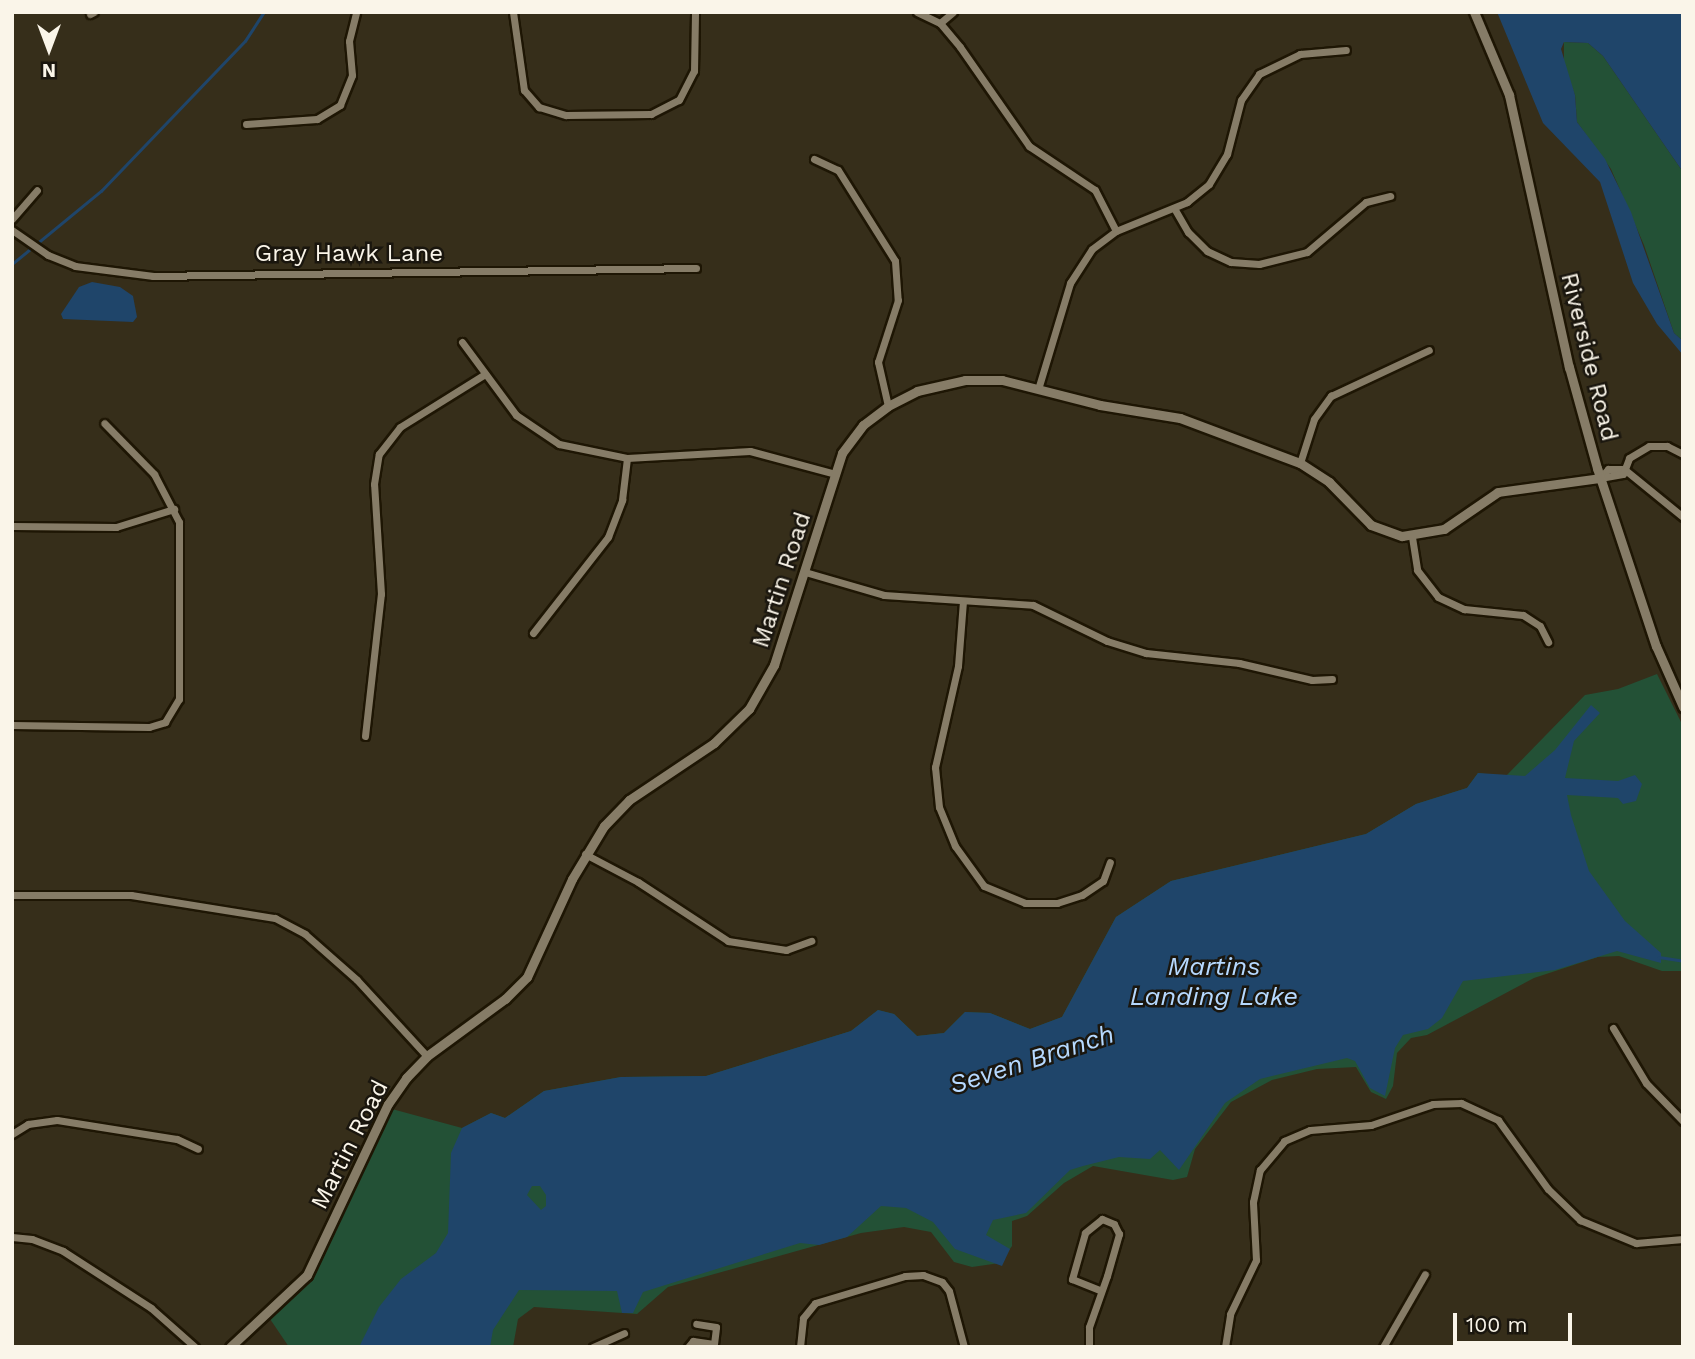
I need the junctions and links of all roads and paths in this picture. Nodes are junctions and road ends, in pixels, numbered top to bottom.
1 (356, 12) edge
2 (513, 12) edge
3 (695, 12) edge
4 (917, 12) edge
5 (953, 12) edge
6 (1474, 12) edge
7 (940, 23) junction
8 (1346, 50) dead end
9 (246, 124) dead end
10 (814, 159) dead end
11 (37, 190) dead end
12 (1390, 196) dead end
13 (1174, 208) junction
14 (12, 219) edge
15 (12, 230) edge
16 (1116, 231) junction
17 (696, 268) dead end
18 (462, 342) dead end
19 (1429, 350) dead end
20 (485, 374) junction
21 (1039, 386) junction
22 (888, 406) junction
23 (104, 424) dead end
24 (1683, 454) edge
25 (627, 458) junction
26 (1300, 463) junction
27 (1624, 469) junction
28 (836, 474) junction
29 (1600, 478) junction
30 (174, 509) junction
31 (1683, 517) edge
32 (12, 526) edge
33 (1412, 537) junction
34 (805, 572) junction
35 (963, 601) junction
36 (533, 632) dead end
37 (1548, 642) dead end
38 (1332, 679) dead end
39 (1683, 707) edge
40 (12, 725) edge
41 (365, 736) dead end
42 (585, 854) junction
43 (1110, 862) dead end
44 (12, 895) edge
45 (810, 941) dead end
46 (1613, 1028) dead end
47 (427, 1056) junction
48 (1683, 1121) edge
49 (12, 1134) edge
50 (198, 1149) dead end
51 (12, 1237) edge
52 (1683, 1239) edge
53 (1424, 1274) dead end
54 (1101, 1291) junction
55 (696, 1324) dead end
56 (624, 1333) dead end
57 (607, 1344) edge
58 (195, 1347) edge
59 (230, 1347) edge
60 (593, 1347) edge
61 (688, 1347) edge
62 (800, 1347) edge
63 (964, 1347) edge
64 (1089, 1347) edge
65 (1225, 1347) edge
66 (1383, 1347) edge

1 - 9 street
2 - 3 street
4 - 7 street
5 - 7 street
6 - 29 street, Riverside Road
7 - 16 street
8 - 13 street
10 - 22 street
11 - 14 street
12 - 13 street
13 - 16 street
15 - 17 street, Gray Hawk Lane
16 - 21 street
18 - 20 street
19 - 26 street
20 - 25 street
20 - 41 street
21 - 22 street, Martin Road
21 - 26 street, Martin Road
22 - 28 street, Martin Road
23 - 30 street
24 - 27 street
25 - 28 street
25 - 36 street
26 - 33 street, Martin Road
27 - 29 street
27 - 31 street
28 - 34 street, Martin Road
29 - 33 street
29 - 39 street, Riverside Road
30 - 32 street
30 - 40 street
33 - 37 street
34 - 35 street
34 - 42 street, Martin Road
35 - 38 street
35 - 43 street
42 - 45 street
42 - 47 street, Martin Road
44 - 47 street
46 - 48 street
47 - 59 street, Martin Road
49 - 50 street
51 - 58 street
52 - 65 street
53 - 66 street
54 - 54 street
54 - 64 street
55 - 61 street
56 - 57 street
57 - 60 street
62 - 63 street

